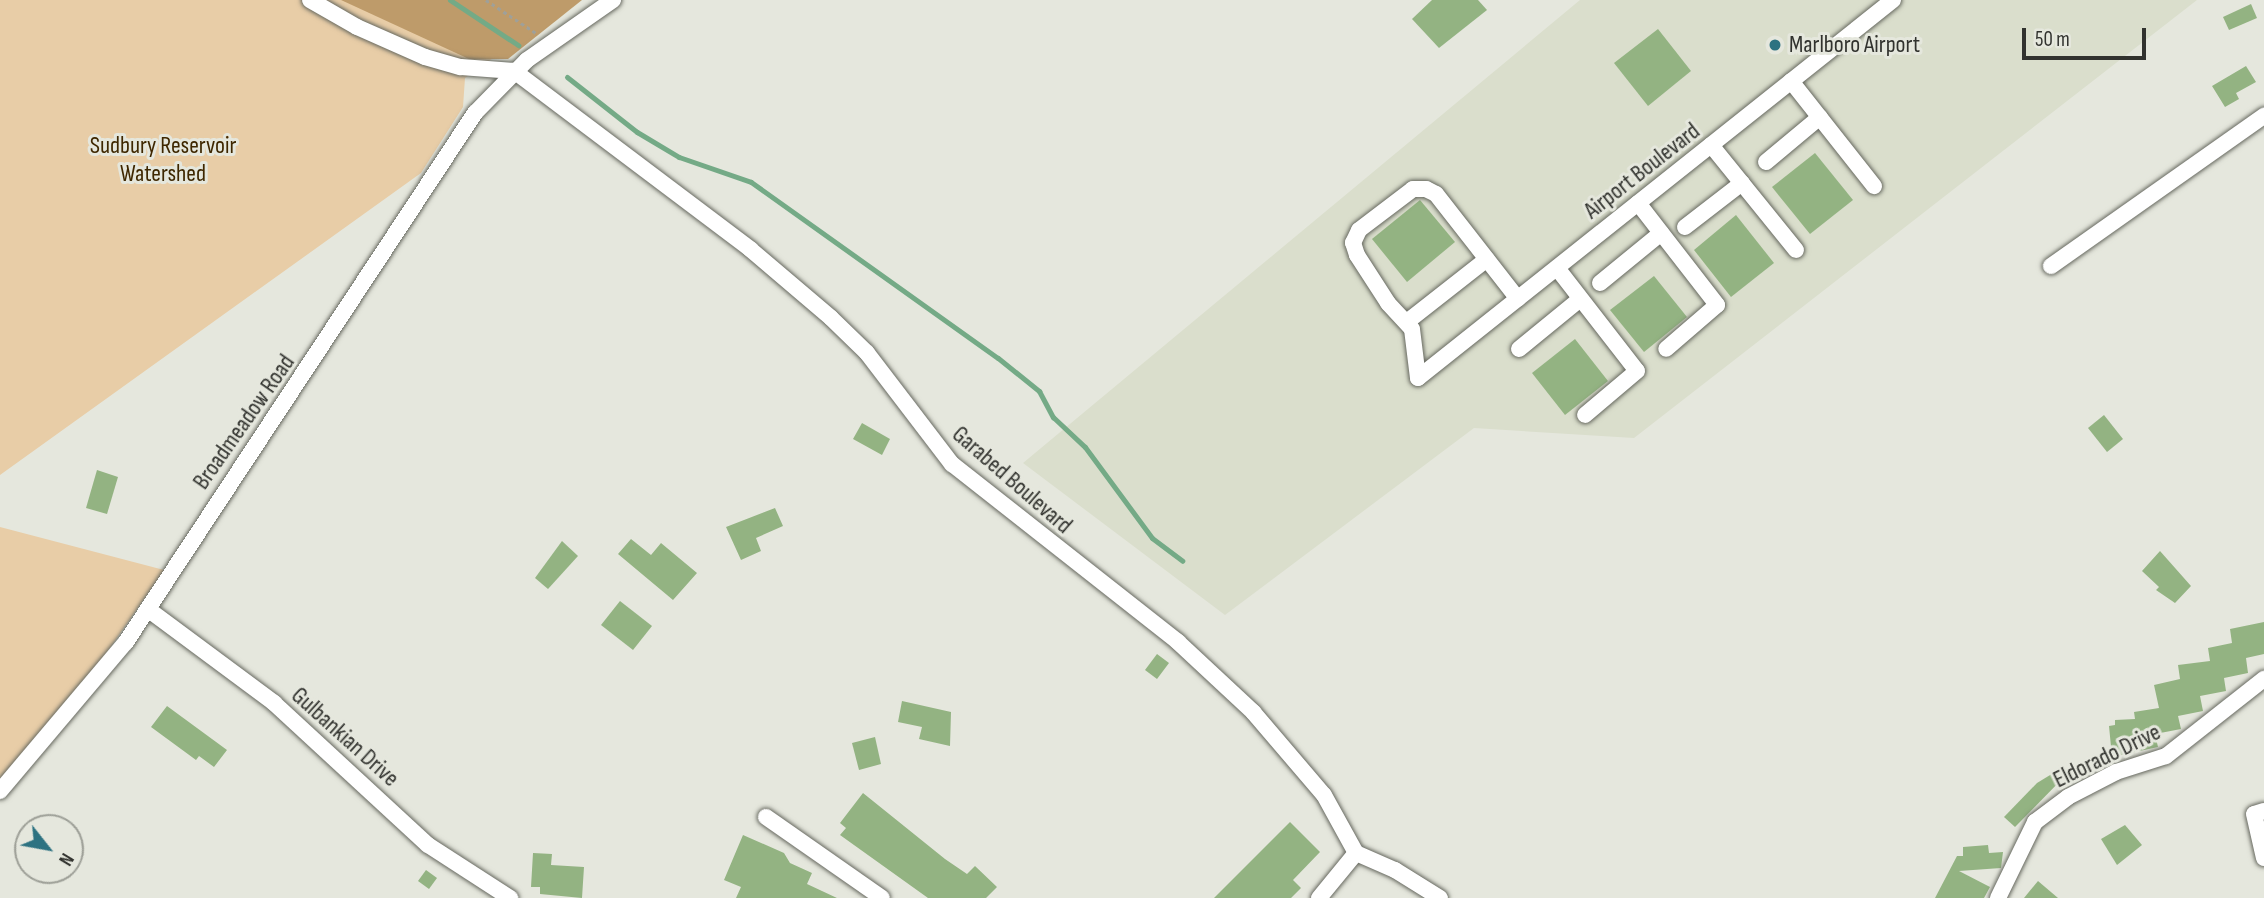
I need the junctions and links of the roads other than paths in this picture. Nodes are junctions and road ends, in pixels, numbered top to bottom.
1 (310, 0) edge
2 (613, 0) edge
3 (1893, 0) edge
4 (514, 71) junction
5 (1791, 81) junction
6 (1820, 117) junction
7 (2264, 117) edge
8 (1712, 145) junction
9 (1766, 162) dead end
10 (1742, 183) junction
11 (1874, 186) dead end
12 (1638, 203) junction
13 (1685, 227) dead end
14 (1661, 233) junction
15 (1796, 250) dead end
16 (1487, 259) junction
17 (2052, 266) dead end
18 (1557, 268) junction
19 (1600, 283) dead end
20 (1518, 299) junction
21 (1580, 299) junction
22 (1408, 321) junction
23 (1519, 349) dead end
24 (1666, 349) dead end
25 (1585, 415) dead end
26 (149, 610) junction
27 (2264, 679) edge
28 (0, 790) edge
29 (2264, 811) edge
30 (766, 817) dead end
31 (1356, 853) junction
32 (2264, 858) edge
33 (508, 897) edge
34 (882, 898) edge
35 (1319, 898) edge
36 (1440, 898) edge
37 (1998, 898) edge

1 - 4 street
2 - 4 street, Broadmeadow Road
3 - 5 street, Airport Boulevard
4 - 26 street, Broadmeadow Road
4 - 31 street, Garabed Boulevard
5 - 6 street
5 - 8 street, Airport Boulevard
6 - 9 street
6 - 11 street
7 - 17 street
8 - 10 street
8 - 12 street, Airport Boulevard
10 - 13 street
10 - 15 street
12 - 14 street
12 - 18 street, Airport Boulevard
14 - 19 street
14 - 24 street
16 - 20 street
16 - 22 street
16 - 22 street
18 - 20 street, Airport Boulevard
18 - 21 street
20 - 22 street, Airport Boulevard
21 - 23 street
21 - 25 street
26 - 28 street, Broadmeadow Road
26 - 33 street, Gulbankian Drive
27 - 37 street, Eldorado Drive
29 - 32 street
30 - 34 street
31 - 35 street
31 - 36 street

